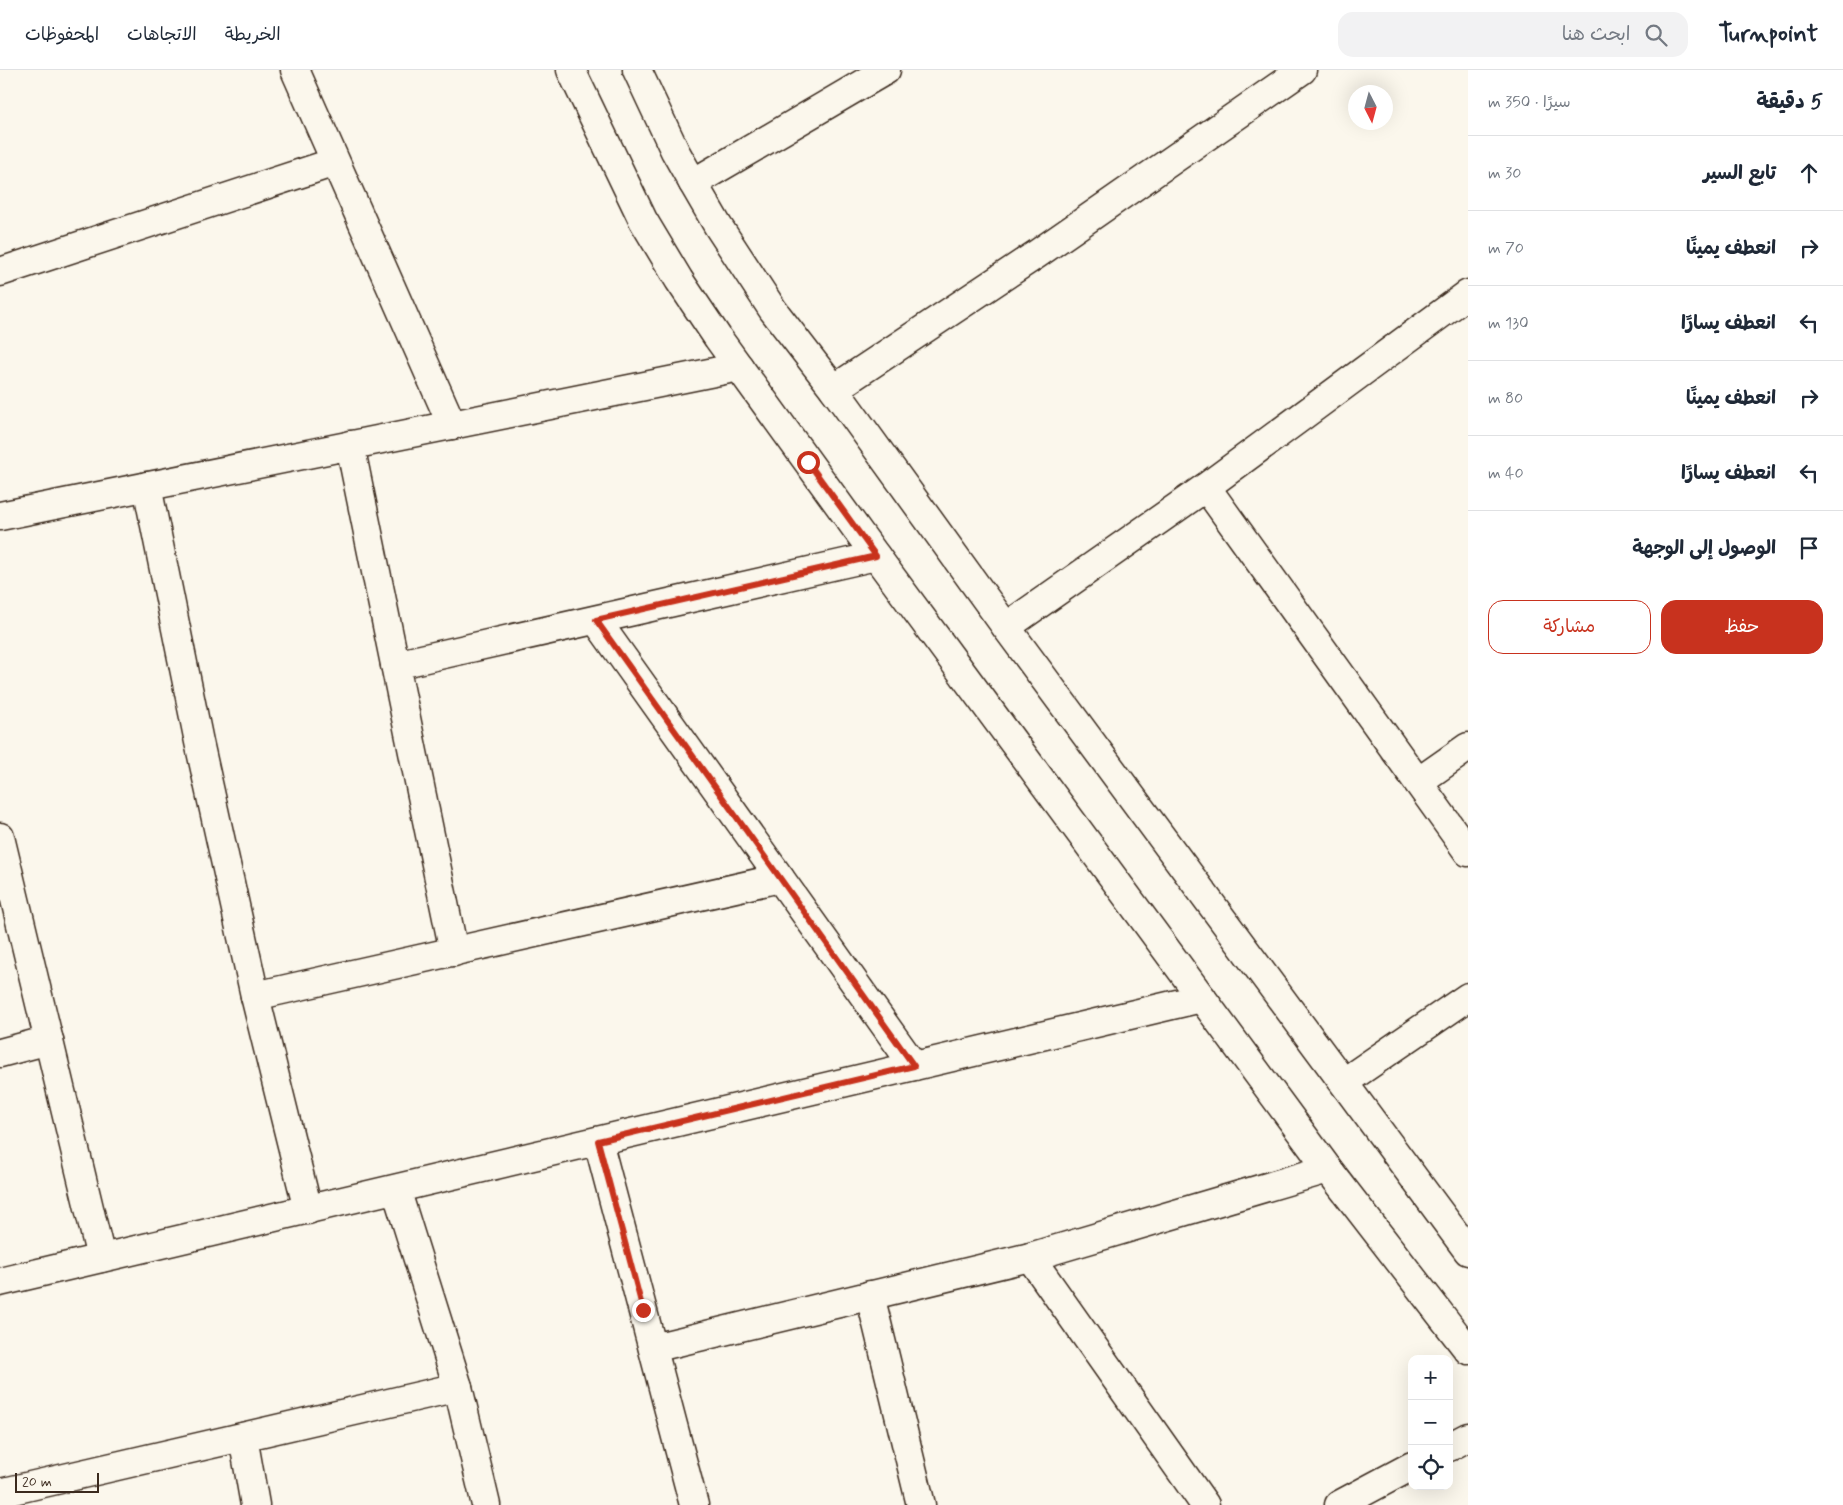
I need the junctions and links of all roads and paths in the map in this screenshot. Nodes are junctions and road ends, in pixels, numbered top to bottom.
1 (295, 70) edge
2 (570, 70) edge
3 (637, 70) edge
4 (886, 70) edge
5 (1302, 70) edge
6 (335, 162) junction
7 (693, 183) junction
8 (0, 272) edge
9 (1468, 294) edge
10 (740, 367) junction
11 (834, 389) junction
12 (452, 425) junction
13 (350, 446) junction
14 (146, 486) junction
15 (1206, 487) junction
16 (0, 516) edge
17 (876, 556) junction
18 (596, 620) junction
19 (1006, 627) junction
20 (395, 665) junction
21 (1468, 747) edge
22 (1418, 782) junction
23 (0, 837) edge
24 (1468, 852) edge
25 (780, 878) junction
26 (454, 952) junction
27 (256, 996) junction
28 (1202, 998) junction
29 (1468, 998) edge
30 (50, 1040) junction
31 (0, 1052) edge
32 (914, 1066) junction
33 (1344, 1082) junction
34 (598, 1141) junction
35 (1328, 1169) junction
36 (396, 1189) junction
37 (308, 1210) junction
38 (1468, 1251) edge
39 (101, 1258) junction
40 (1030, 1258) junction
41 (0, 1282) edge
42 (870, 1295) junction
43 (653, 1348) junction
44 (1468, 1350) edge
45 (458, 1387) junction
46 (242, 1437) junction
47 (1468, 1437) edge
48 (1453, 1445) edge
49 (1408, 1468) edge
50 (54, 1493) edge
51 (0, 1494) edge
52 (255, 1505) edge
53 (486, 1505) edge
54 (694, 1505) edge
55 (921, 1505) edge
56 (1205, 1505) edge
57 (1338, 1505) edge

1 - 6 street
2 - 10 street
3 - 7 street
4 - 7 street
5 - 11 street
6 - 8 street
6 - 12 street
7 - 11 street
9 - 15 street
10 - 12 street
10 - 17 street
11 - 19 street
12 - 13 street
13 - 14 street
13 - 20 street
14 - 16 street
14 - 27 street
15 - 19 street
15 - 22 street
17 - 18 street
17 - 28 street
18 - 20 street
18 - 25 street
19 - 33 street
20 - 26 street
21 - 22 street
22 - 24 street
23 - 30 street
25 - 26 street
25 - 32 street
26 - 27 street
27 - 37 street
28 - 32 street
28 - 35 street
29 - 33 street
30 - 31 street
30 - 39 street
32 - 34 street
33 - 38 street
34 - 36 street
34 - 43 street
35 - 40 street
35 - 44 street
36 - 37 street
36 - 45 street
37 - 39 street
39 - 41 street
40 - 42 street
40 - 56 street
42 - 43 street
42 - 55 street
43 - 54 street
45 - 46 street
45 - 53 street
46 - 50 street
46 - 52 street
47 - 48 street
49 - 57 street
50 - 51 street

